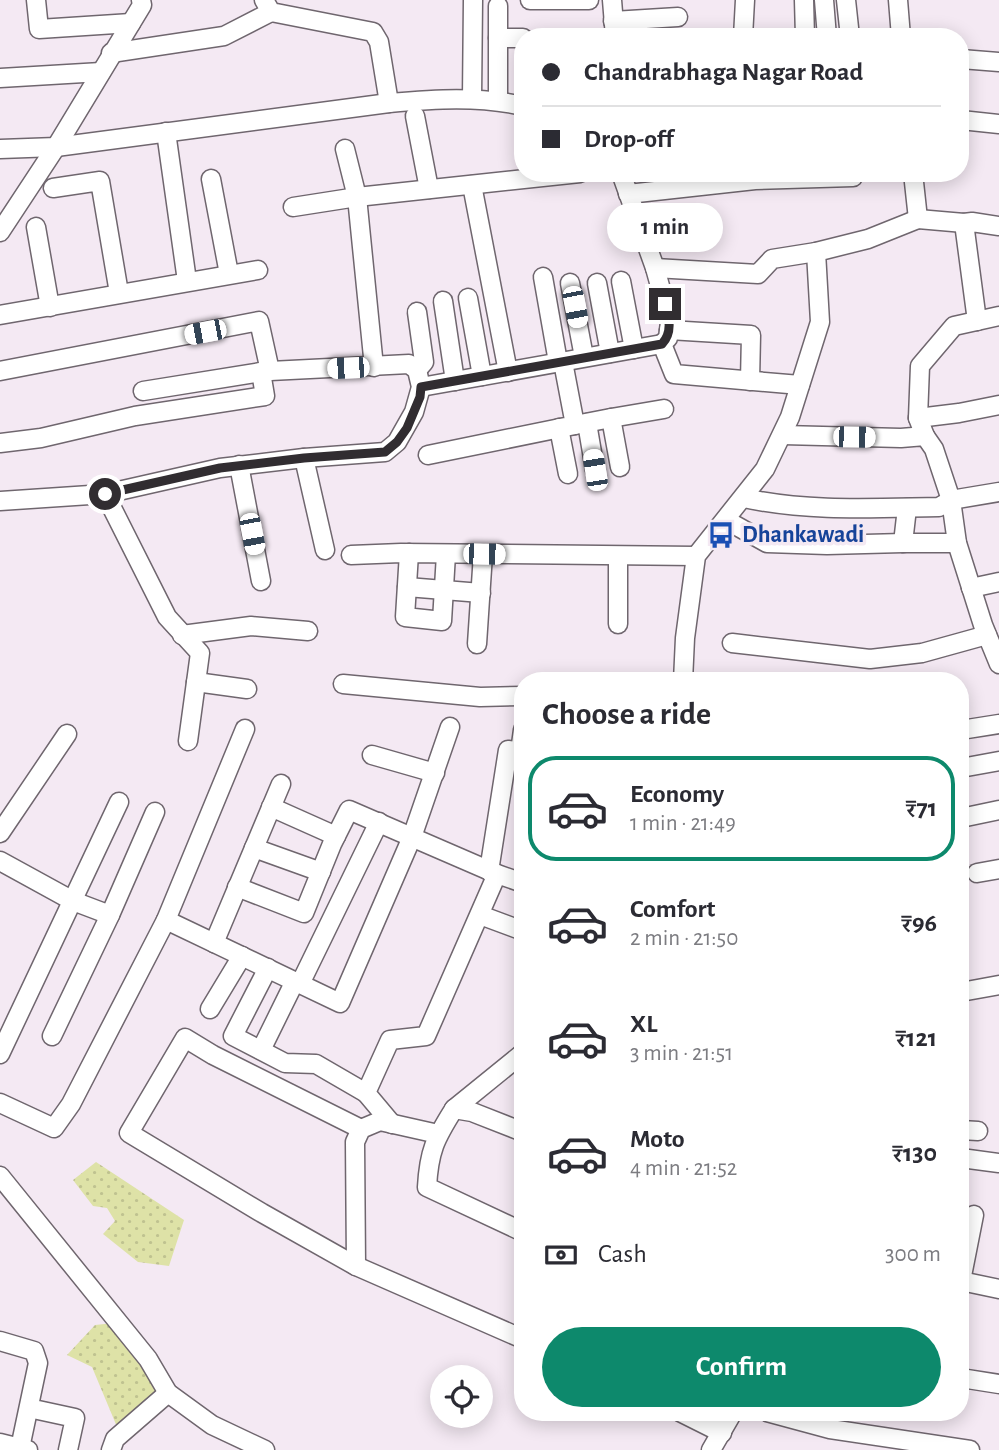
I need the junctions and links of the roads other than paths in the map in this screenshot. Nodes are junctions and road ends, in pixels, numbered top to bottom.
1 (36, 0) edge
2 (141, 0) edge
3 (473, 0) edge
4 (530, 0) edge
5 (589, 0) edge
6 (612, 0) edge
7 (745, 0) edge
8 (804, 0) edge
9 (824, 0) edge
10 (846, 0) edge
11 (898, 0) edge
12 (268, 6) edge
13 (498, 6) dead end
14 (678, 17) dead end
15 (131, 23) junction
16 (614, 28) edge
17 (619, 28) edge
18 (743, 28) edge
19 (805, 28) edge
20 (826, 28) edge
21 (849, 28) edge
22 (900, 28) edge
23 (498, 38) junction
24 (514, 38) edge
25 (111, 53) junction
26 (969, 60) edge
27 (999, 62) edge
28 (102, 72) junction
29 (0, 78) edge
30 (472, 98) junction
31 (498, 100) junction
32 (389, 103) junction
33 (514, 104) edge
34 (415, 116) dead end
35 (969, 121) edge
36 (999, 124) edge
37 (166, 132) junction
38 (56, 147) junction
39 (0, 149) edge
40 (345, 149) dead end
41 (211, 179) dead end
42 (514, 180) edge
43 (624, 182) edge
44 (698, 182) edge
45 (915, 182) edge
46 (472, 185) junction
47 (53, 188) dead end
48 (429, 190) junction
49 (628, 194) junction
50 (357, 197) junction
51 (293, 207) dead end
52 (918, 219) junction
53 (964, 223) junction
54 (999, 226) edge
55 (36, 227) dead end
56 (0, 232) edge
57 (816, 251) junction
58 (655, 268) junction
59 (258, 270) dead end
60 (229, 274) junction
61 (543, 277) dead end
62 (187, 281) junction
63 (621, 281) dead end
64 (570, 283) dead end
65 (597, 283) dead end
66 (119, 293) junction
67 (468, 298) dead end
68 (443, 301) dead end
69 (50, 307) junction
70 (417, 312) dead end
71 (0, 315) edge
72 (999, 316) edge
73 (977, 321) junction
74 (665, 337) junction
75 (634, 349) junction
76 (610, 353) junction
77 (584, 358) junction
78 (560, 362) junction
79 (374, 367) junction
80 (266, 371) junction
81 (0, 372) edge
82 (508, 372) junction
83 (482, 376) junction
84 (419, 379) junction
85 (455, 381) junction
86 (750, 381) junction
87 (800, 385) junction
88 (143, 391) dead end
89 (999, 405) edge
90 (664, 409) dead end
91 (611, 418) junction
92 (918, 418) junction
93 (574, 425) junction
94 (783, 435) junction
95 (925, 436) junction
96 (0, 443) edge
97 (428, 455) dead end
98 (304, 458) junction
99 (239, 465) junction
100 (620, 467) dead end
101 (595, 470) dead end
102 (568, 474) dead end
103 (999, 492) edge
104 (105, 494) junction
105 (744, 498) junction
106 (0, 500) edge
107 (951, 500) junction
108 (907, 508) junction
109 (726, 520) junction
110 (903, 543) junction
111 (957, 543) junction
112 (325, 550) dead end
113 (409, 553) junction
114 (446, 554) junction
115 (484, 554) junction
116 (351, 555) dead end
117 (696, 556) junction
118 (618, 557) junction
119 (261, 581) dead end
120 (999, 582) edge
121 (407, 587) junction
122 (971, 588) junction
123 (444, 591) junction
124 (481, 593) junction
125 (618, 624) dead end
126 (308, 631) dead end
127 (182, 635) junction
128 (987, 635) junction
129 (732, 643) dead end
130 (477, 644) dead end
131 (999, 664) edge
132 (683, 672) edge
133 (196, 682) junction
134 (343, 684) dead end
135 (247, 689) dead end
136 (514, 696) edge
137 (999, 724) edge
138 (450, 727) dead end
139 (245, 729) dead end
140 (969, 729) edge
141 (67, 734) dead end
142 (188, 741) dead end
143 (514, 751) edge
144 (372, 755) dead end
145 (999, 761) edge
146 (969, 767) edge
147 (435, 773) junction
148 (281, 784) dead end
149 (119, 802) dead end
150 (271, 807) junction
151 (999, 810) edge
152 (155, 812) dead end
153 (969, 816) edge
154 (3, 821) edge
155 (379, 822) junction
156 (336, 836) junction
157 (412, 837) junction
158 (254, 848) junction
159 (0, 861) edge
160 (999, 869) edge
161 (321, 872) junction
162 (493, 872) junction
163 (977, 873) dead end
164 (514, 880) edge
165 (237, 887) junction
166 (73, 901) junction
167 (110, 915) junction
168 (480, 915) junction
169 (166, 920) junction
170 (514, 928) edge
171 (214, 943) junction
172 (242, 956) junction
173 (268, 968) junction
174 (298, 982) junction
175 (999, 985) edge
176 (969, 991) edge
177 (210, 1009) dead end
178 (4, 1035) edge
179 (52, 1036) dead end
180 (261, 1050) junction
181 (0, 1054) edge
182 (514, 1061) edge
183 (366, 1093) junction
184 (0, 1103) edge
185 (454, 1109) junction
186 (392, 1124) junction
187 (514, 1128) edge
188 (361, 1129) junction
189 (438, 1134) junction
190 (969, 1159) edge
191 (999, 1163) edge
192 (0, 1176) edge
193 (974, 1215) dead end
194 (514, 1228) edge
195 (969, 1240) edge
196 (356, 1266) junction
197 (969, 1283) edge
198 (999, 1289) edge
199 (514, 1335) edge
200 (0, 1341) edge
201 (969, 1379) edge
202 (999, 1384) edge
203 (168, 1393) junction
204 (38, 1410) dead end
205 (698, 1421) edge
206 (728, 1421) edge
207 (800, 1421) edge
208 (722, 1433) junction
209 (0, 1443) edge
210 (869, 1443) edge
211 (24, 1449) edge
212 (68, 1450) edge
213 (111, 1450) edge
214 (265, 1450) edge
215 (710, 1450) edge
216 (970, 1450) edge

1 - 15 street
2 - 15 street
3 - 30 street
4 - 5 street
6 - 16 street
7 - 18 street
8 - 19 street
9 - 20 street
10 - 21 street
11 - 22 street
12 - 25 street
12 - 32 street
13 - 23 street
14 - 17 street
15 - 25 street
23 - 24 street
23 - 31 street
25 - 28 street
26 - 27 street
28 - 29 street
28 - 38 street
30 - 31 street
30 - 32 street
31 - 33 street
32 - 37 street
34 - 48 street
35 - 36 street
37 - 38 street
37 - 62 street
38 - 39 street
38 - 56 street
40 - 50 street
41 - 60 street
42 - 46 street
43 - 49 street
44 - 49 street
45 - 52 street
46 - 48 street
46 - 82 street
47 - 66 street
48 - 50 street
49 - 58 street
50 - 51 street
50 - 79 street
52 - 53 street
52 - 57 street
53 - 54 street
53 - 73 street
55 - 69 street
57 - 58 street
57 - 87 street
58 - 74 street
59 - 60 street
60 - 62 street
61 - 78 street
62 - 66 street
63 - 75 street
64 - 77 street
65 - 76 street
66 - 69 street
67 - 83 street
68 - 85 street
69 - 71 street
70 - 84 street
72 - 73 street
73 - 92 street
74 - 75 street
74 - 86 street
74 - 86 street
75 - 76 street
76 - 77 street
77 - 78 street
78 - 82 street
78 - 93 street
79 - 80 street
79 - 84 street
80 - 81 street
80 - 88 street
80 - 96 street
82 - 83 street
83 - 85 street
84 - 85 street
84 - 98 street
86 - 87 street
87 - 94 street
89 - 92 street
90 - 91 street
91 - 93 street
91 - 100 street
92 - 95 street
93 - 97 street
93 - 101 street
93 - 102 street
94 - 95 street
94 - 105 street
95 - 107 street
98 - 99 street
98 - 112 street
99 - 104 street
99 - 119 street
103 - 107 street
104 - 106 street
104 - 127 street
105 - 108 street
105 - 109 street
107 - 108 street
107 - 111 street
108 - 110 street
109 - 110 street
109 - 117 street
110 - 111 street
111 - 122 street
113 - 114 street
113 - 116 street
113 - 121 street
114 - 115 street
114 - 123 street
115 - 118 street
115 - 124 street
117 - 118 street
117 - 132 street
118 - 125 street
120 - 122 street
121 - 123 street
121 - 123 street
122 - 128 street
123 - 124 street
124 - 130 street
126 - 127 street
127 - 133 street
128 - 129 street
128 - 131 street
133 - 135 street
133 - 142 street
134 - 136 street
137 - 140 street
138 - 147 street
139 - 169 street
141 - 154 street
143 - 162 street
144 - 147 street
145 - 146 street
147 - 157 street
148 - 150 street
149 - 166 street
150 - 156 street
150 - 158 street
151 - 153 street
152 - 167 street
155 - 156 street
155 - 157 street
155 - 174 street
156 - 161 street
157 - 162 street
157 - 174 street
158 - 161 street
158 - 165 street
159 - 166 street
160 - 163 street
161 - 165 street
162 - 164 street
162 - 168 street
165 - 171 street
166 - 167 street
166 - 178 street
167 - 179 street
168 - 170 street
168 - 183 street
169 - 171 street
169 - 184 street
171 - 172 street
172 - 173 street
172 - 177 street
173 - 174 street
173 - 180 street
174 - 180 street
175 - 176 street
178 - 181 street
180 - 183 street
182 - 185 street
183 - 186 street
185 - 187 street
185 - 189 street
186 - 188 street
186 - 189 street
188 - 196 street
188 - 196 street
189 - 194 street
190 - 191 street
192 - 203 street
193 - 195 street
196 - 199 street
197 - 198 street
200 - 211 street
201 - 202 street
203 - 213 street
203 - 214 street
204 - 212 street
205 - 208 street
206 - 208 street
207 - 210 street
208 - 215 street
209 - 211 street
210 - 216 street

